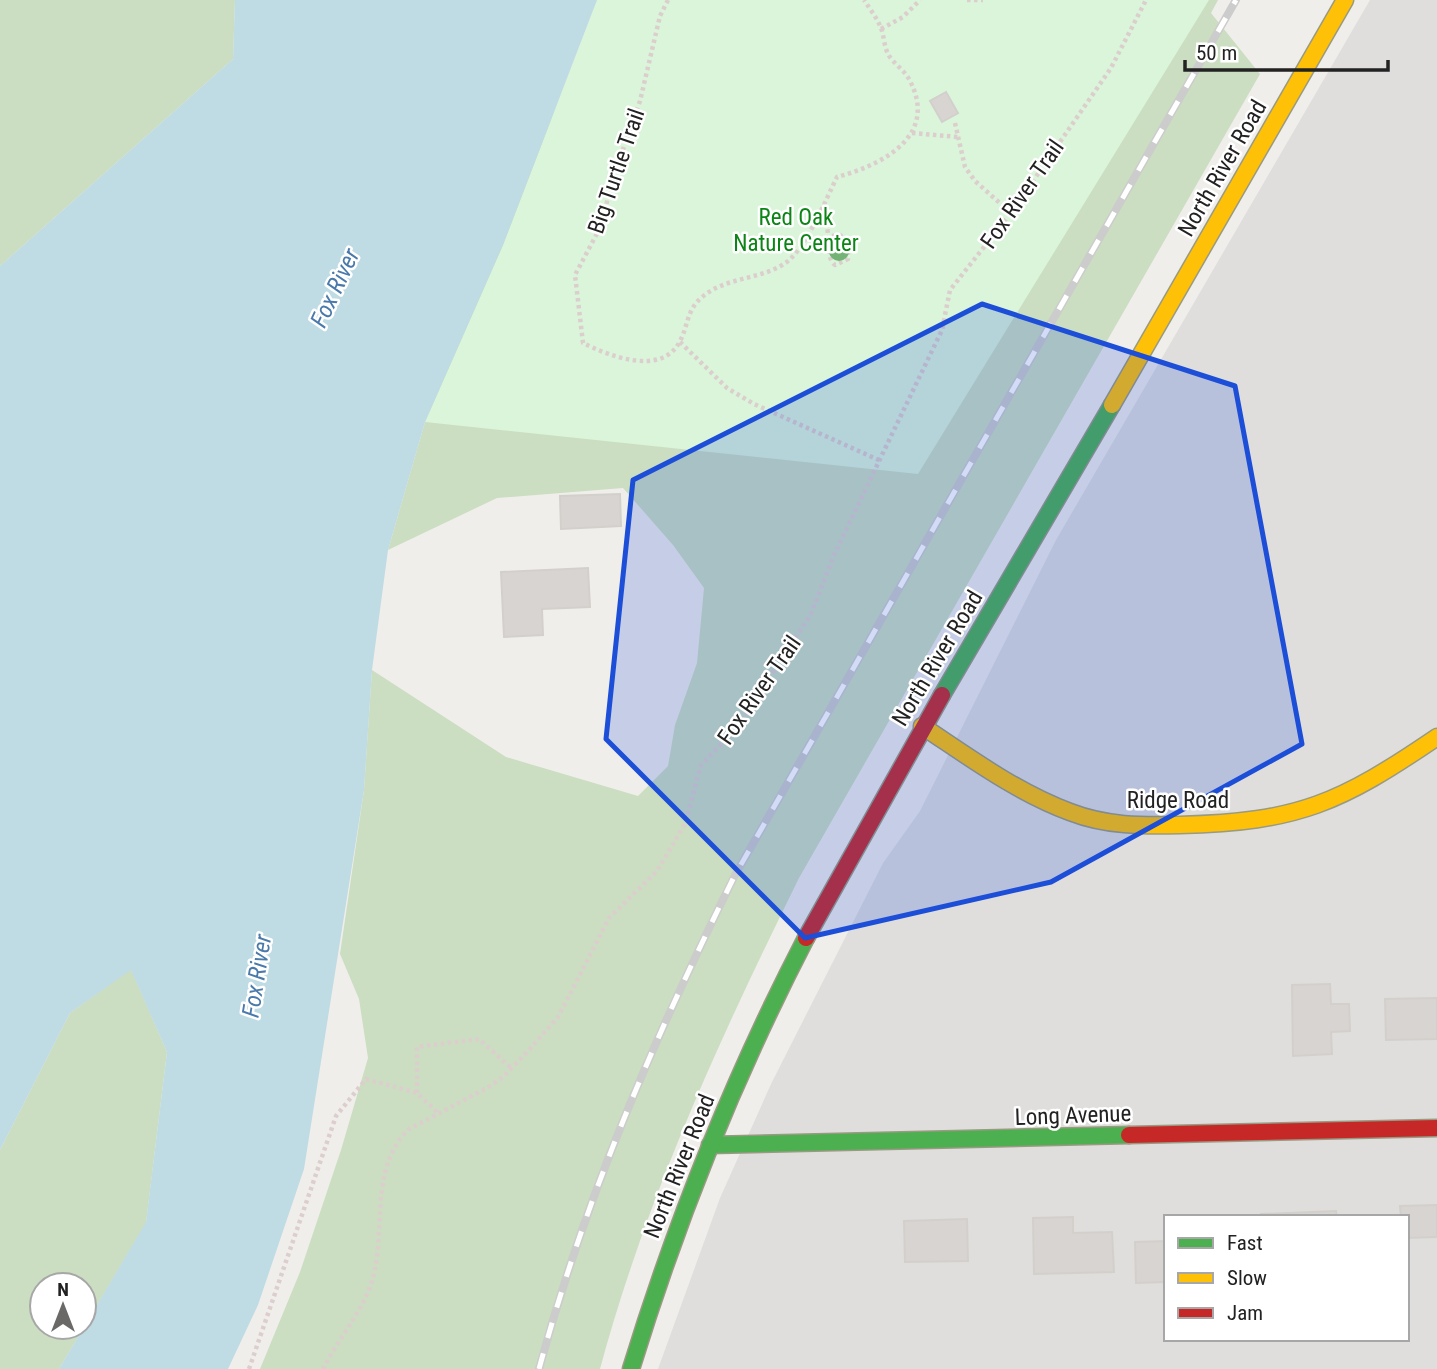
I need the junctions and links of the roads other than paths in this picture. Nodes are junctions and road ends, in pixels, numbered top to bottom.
1 (1345, 0) edge
2 (922, 726) junction
3 (1437, 737) edge
4 (1437, 1128) edge
5 (709, 1145) junction
6 (631, 1369) edge

1 - 2 main road, North River Road
2 - 3 main road, Ridge Road
2 - 5 main road, North River Road
4 - 5 main road, Long Avenue
5 - 6 main road, North River Road

